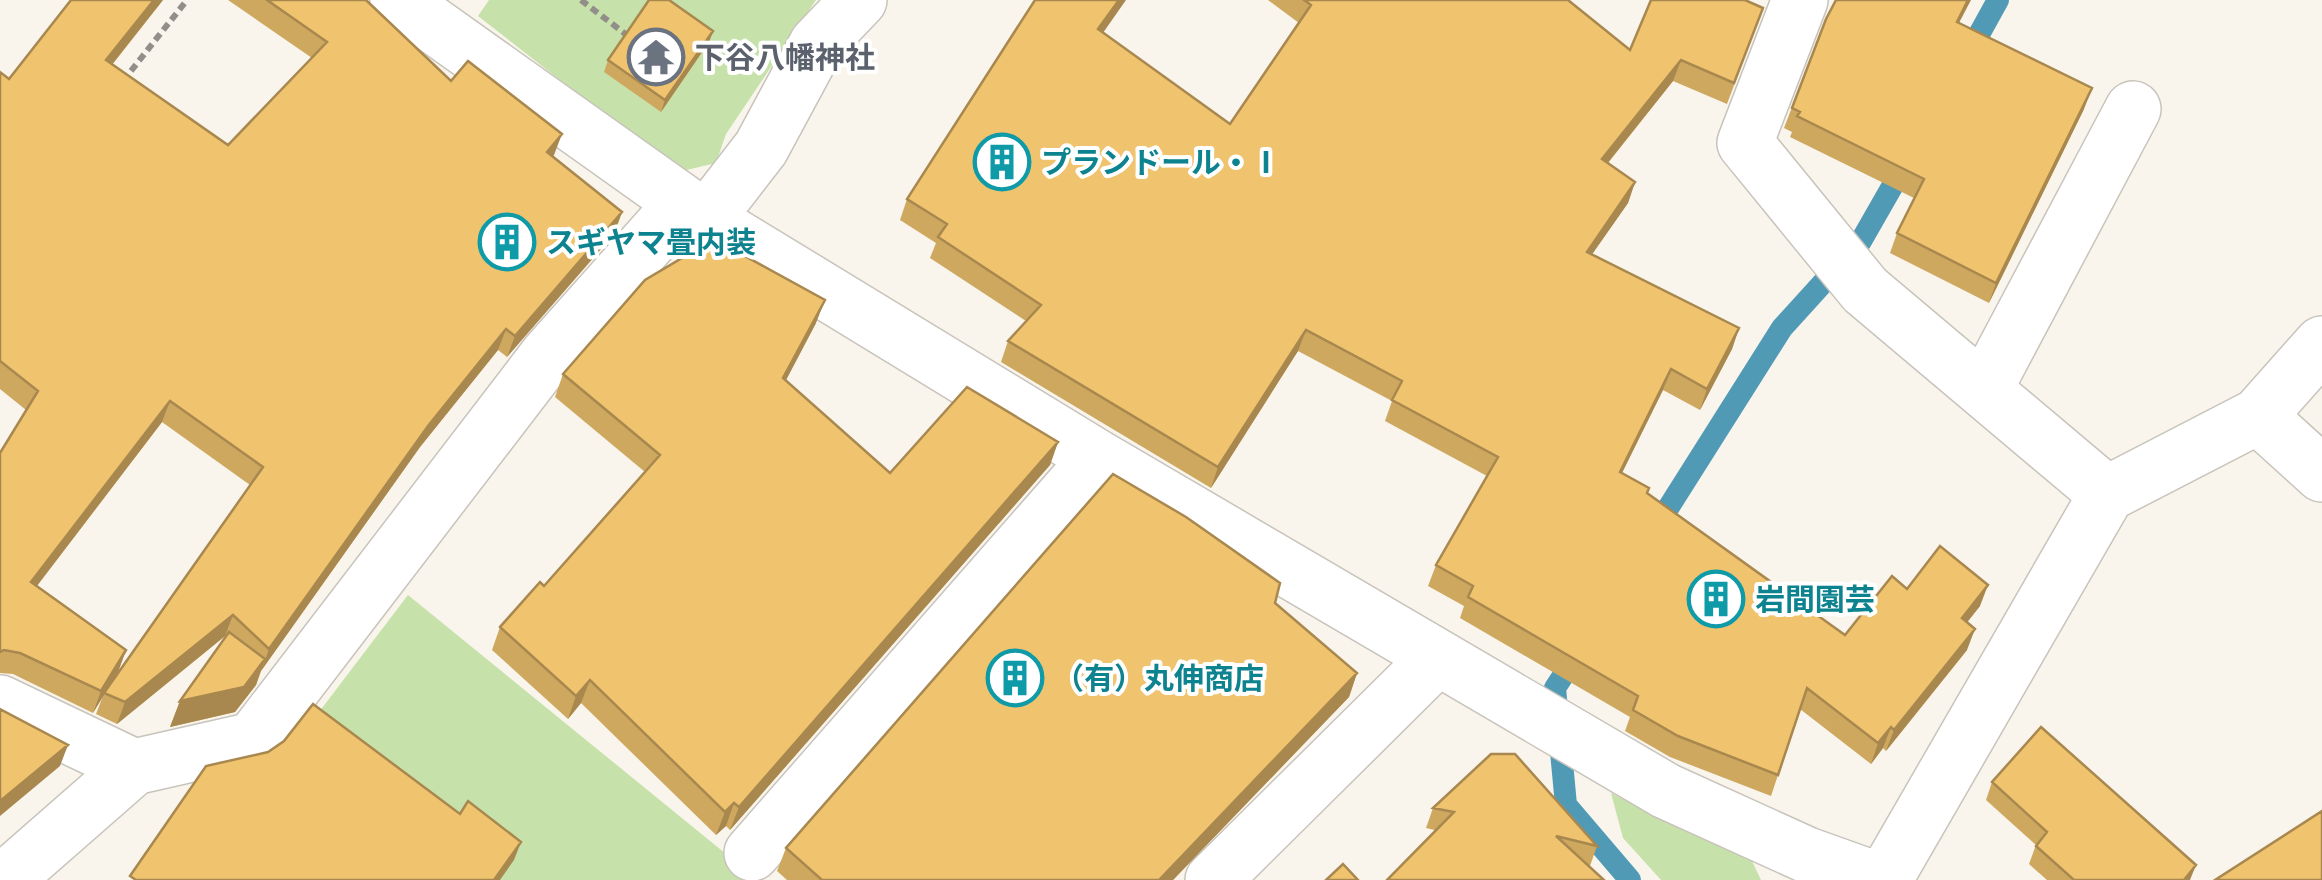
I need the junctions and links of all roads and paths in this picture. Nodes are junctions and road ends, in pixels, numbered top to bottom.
1 (187, 0) edge
2 (398, 0) edge
3 (581, 0) edge
4 (859, 0) edge
5 (1800, 0) edge
6 (628, 36) edge
7 (116, 90) edge
8 (2133, 109) dead end
9 (694, 211) junction
10 (2322, 344) edge
11 (1985, 388) junction
12 (2258, 416) junction
13 (1098, 458) junction
14 (2322, 474) edge
15 (2107, 494) junction
16 (1436, 658) junction
17 (0, 702) edge
18 (134, 768) junction
19 (752, 853) dead end
20 (1802, 868) edge
21 (5, 880) edge
22 (1213, 880) edge
23 (1880, 880) edge

1 - 7 path
2 - 9 street
3 - 6 path
4 - 9 street
5 - 11 street
8 - 11 street
9 - 13 street
9 - 18 street
10 - 12 street
11 - 15 street
12 - 14 street
12 - 15 street
13 - 16 street
13 - 19 street
15 - 23 street
16 - 20 street
16 - 22 street
17 - 18 street
18 - 21 street
20 - 23 street

